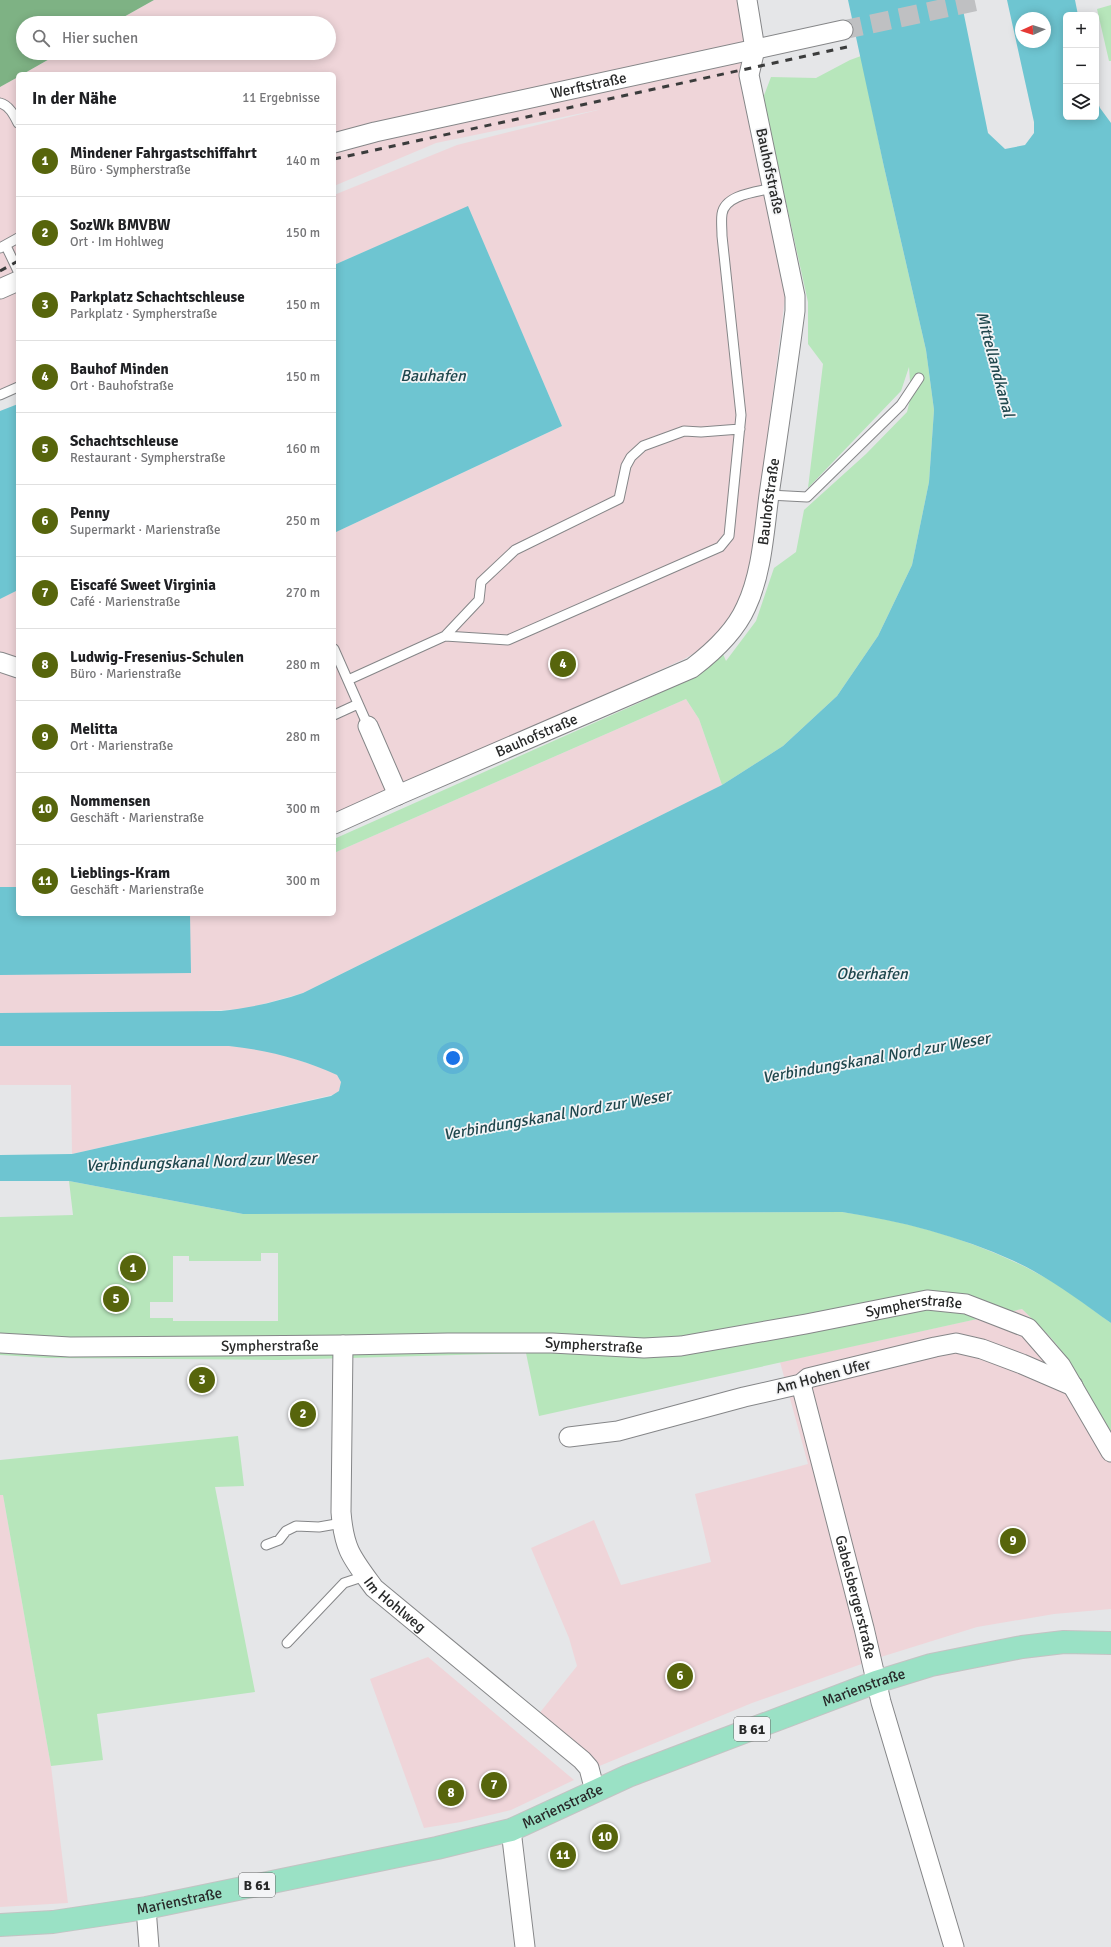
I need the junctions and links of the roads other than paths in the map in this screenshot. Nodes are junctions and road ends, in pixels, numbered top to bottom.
1 (747, 0) edge
2 (843, 30) tunnel mouth
3 (755, 49) junction
4 (0, 103) edge
5 (16, 119) edge
6 (336, 142) edge
7 (773, 188) junction
8 (16, 239) edge
9 (3, 247) edge
10 (16, 268) edge
11 (16, 282) edge
12 (0, 289) edge
13 (919, 378) dead end
14 (16, 388) edge
15 (0, 395) edge
16 (740, 429) junction
17 (769, 495) junction
18 (445, 636) junction
19 (336, 653) edge
20 (0, 662) edge
21 (16, 667) edge
22 (348, 680) junction
23 (358, 704) junction
24 (336, 714) edge
25 (368, 726) joint
26 (398, 794) junction
27 (336, 823) edge
28 (0, 1343) edge
29 (343, 1345) junction
30 (801, 1384) junction
31 (1073, 1386) junction
32 (569, 1437) dead end
33 (1111, 1452) edge
34 (342, 1523) junction
35 (266, 1545) dead end
36 (365, 1576) junction
37 (287, 1643) dead end
38 (1111, 1643) edge
39 (876, 1682) junction
40 (595, 1791) junction
41 (511, 1830) junction
42 (146, 1908) junction
43 (0, 1925) edge
44 (149, 1947) edge
45 (526, 1947) edge
46 (954, 1947) edge

1 - 3 street, Bauhofstraße
2 - 3 street, Werftstraße
3 - 6 street, Werftstraße
3 - 7 street, Bauhofstraße
4 - 5 lane
7 - 16 lane
7 - 17 street, Bauhofstraße
8 - 9 lane
9 - 10 lane
11 - 12 street
13 - 17 lane
14 - 15 lane
16 - 18 lane
16 - 18 lane
17 - 26 street, Bauhofstraße
18 - 22 lane
19 - 22 lane
20 - 21 street
22 - 23 lane
23 - 24 lane
23 - 25 lane
25 - 26 street
26 - 27 street, Bauhofstraße
28 - 29 street, Sympherstraße
29 - 31 street, Sympherstraße
29 - 34 street, Im Hohlweg
30 - 31 street, Am Hohen Ufer
30 - 32 street, Am Hohen Ufer
30 - 39 street, Gabelsbergerstraße
31 - 33 street, Sympherstraße
34 - 35 lane
34 - 36 street, Im Hohlweg
36 - 37 lane
36 - 40 street, Im Hohlweg
38 - 39 main road, Marienstraße / B 61
39 - 40 main road, Marienstraße / B 61
39 - 46 street, Gabelsbergerstraße
40 - 41 main road, Marienstraße / B 61
41 - 42 main road, Marienstraße / B 61
41 - 45 street
42 - 43 main road, Marienstraße / B 61
42 - 44 street

